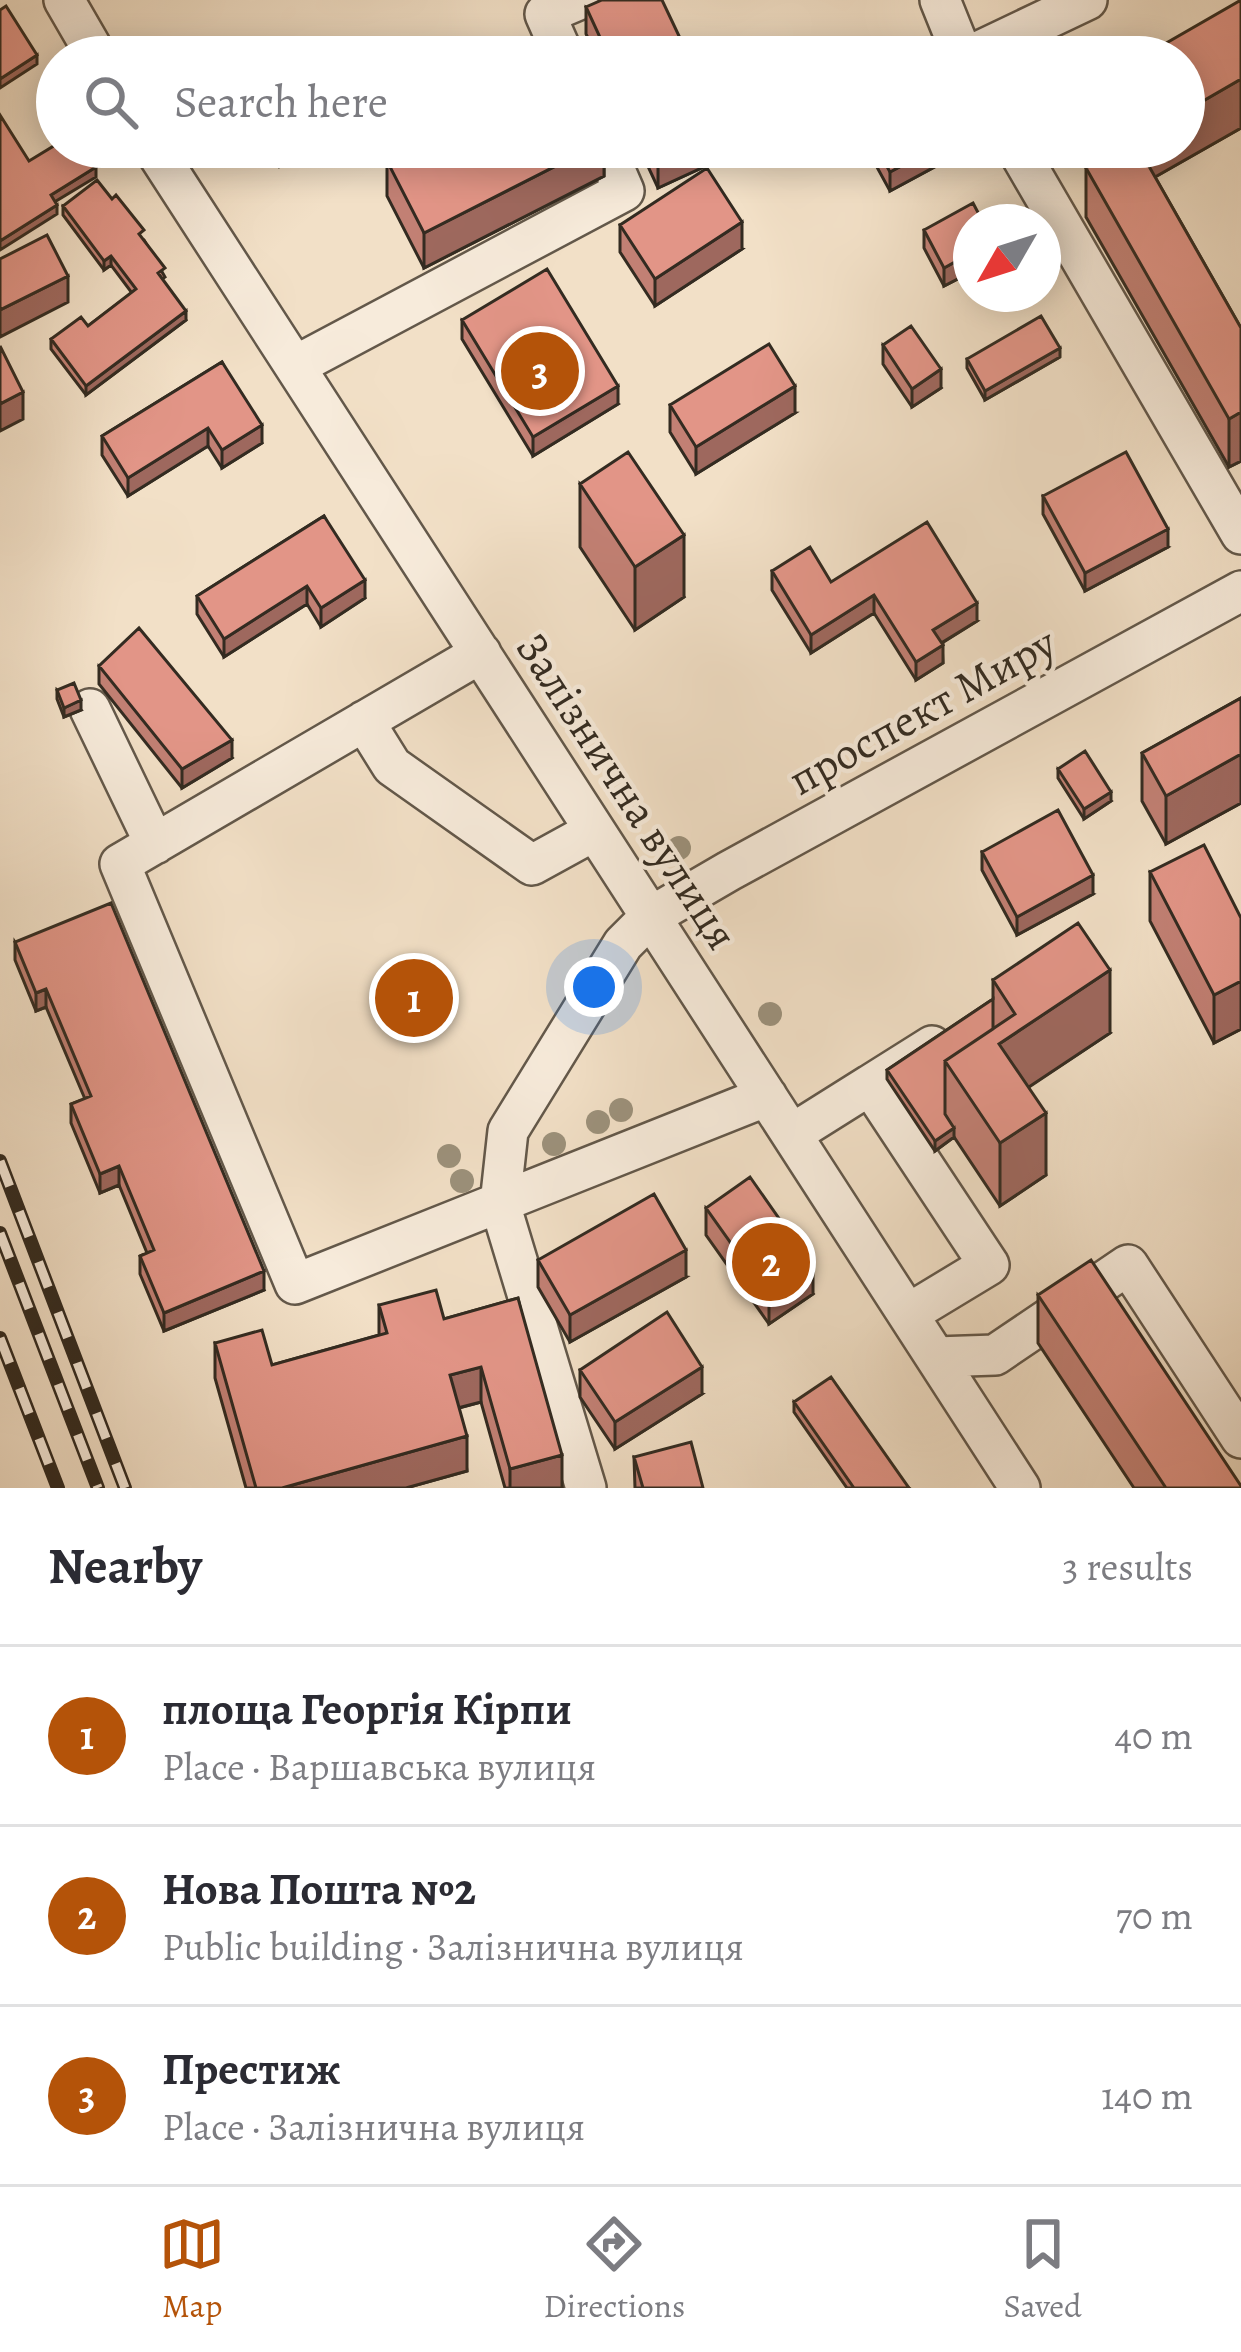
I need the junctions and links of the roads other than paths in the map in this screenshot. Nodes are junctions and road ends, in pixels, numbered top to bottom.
1 (64, 0) edge
2 (578, 0) edge
3 (940, 0) edge
4 (1088, 0) edge
5 (85, 36) edge
6 (555, 36) edge
7 (956, 36) edge
8 (1010, 36) edge
9 (167, 168) edge
10 (614, 168) edge
11 (1028, 168) edge
12 (295, 366) junction
13 (1241, 534) edge
14 (1241, 591) edge
15 (481, 653) junction
16 (90, 709) dead end
17 (364, 721) junction
18 (594, 830) junction
19 (155, 844) junction
20 (650, 917) junction
21 (965, 1025) edge
22 (870, 1085) junction
23 (767, 1096) junction
24 (792, 1134) junction
25 (500, 1204) junction
26 (908, 1314) junction
27 (936, 1358) junction
28 (1241, 1438) edge
29 (586, 1488) edge
30 (1020, 1488) edge

1 - 5 street
2 - 6 street
3 - 7 street
4 - 8 street
9 - 12 street, Залізнична вулиця
10 - 12 street
11 - 13 street
12 - 15 street, Залізнична вулиця
14 - 20 street, проспект Миру
15 - 17 street
15 - 18 street, Залізнична вулиця
16 - 19 street
17 - 18 street
17 - 19 street
18 - 20 street, Залізнична вулиця
19 - 25 street
20 - 23 street, Залізнична вулиця
20 - 25 street, проспект Миру
21 - 22 street
22 - 24 street
22 - 26 street
23 - 24 street, Залізнична вулиця
23 - 25 street
24 - 26 street, Залізнична вулиця
25 - 29 street
26 - 27 street, Залізнична вулиця
27 - 28 street
27 - 30 street, Залізнична вулиця

